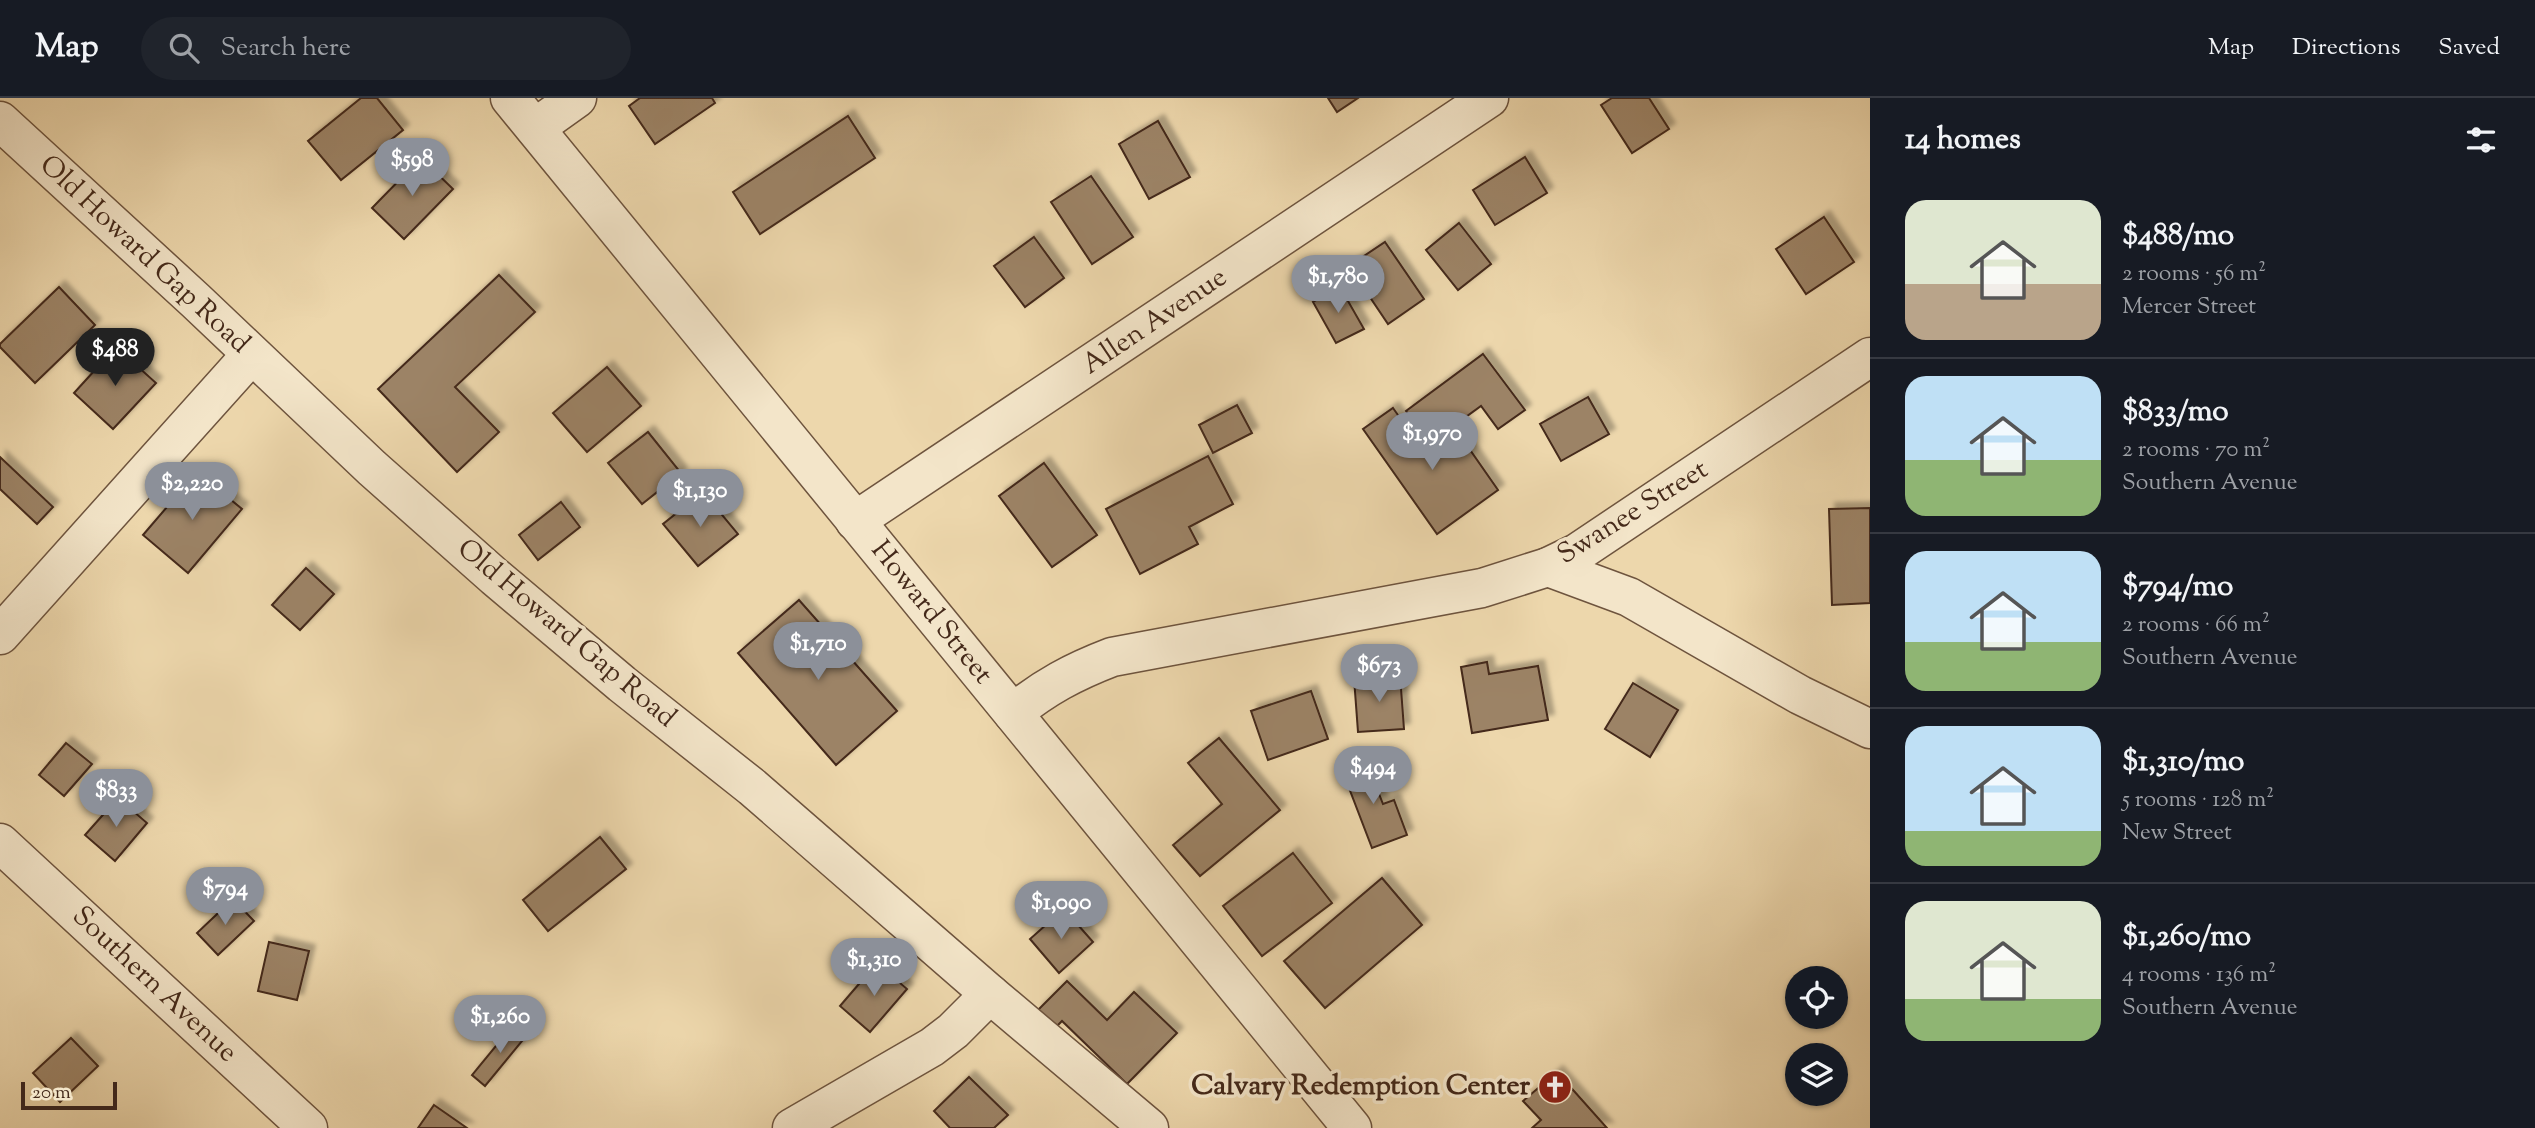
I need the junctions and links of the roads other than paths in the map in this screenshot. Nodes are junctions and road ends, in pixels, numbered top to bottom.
1 (510, 98) edge
2 (577, 98) edge
3 (1489, 98) edge
4 (0, 121) edge
5 (535, 128) junction
6 (251, 355) junction
7 (1870, 357) edge
8 (855, 521) junction
9 (1548, 567) junction
10 (0, 635) edge
11 (1013, 713) junction
12 (1870, 729) edge
13 (0, 843) edge
14 (990, 994) junction
15 (308, 1128) edge
16 (792, 1128) edge
17 (1149, 1128) edge
18 (1352, 1128) edge

1 - 5 street, Howard Street
2 - 5 street
3 - 8 street, Allen Avenue
4 - 6 street, Old Howard Gap Road
5 - 8 street, Howard Street
6 - 10 street
6 - 14 street, Old Howard Gap Road
7 - 9 street, Swanee Street
8 - 11 street, Howard Street
9 - 11 street, Swanee Street
9 - 12 street
11 - 18 street, Howard Street
13 - 15 street, Southern Avenue
14 - 16 street
14 - 17 street, Old Howard Gap Road

